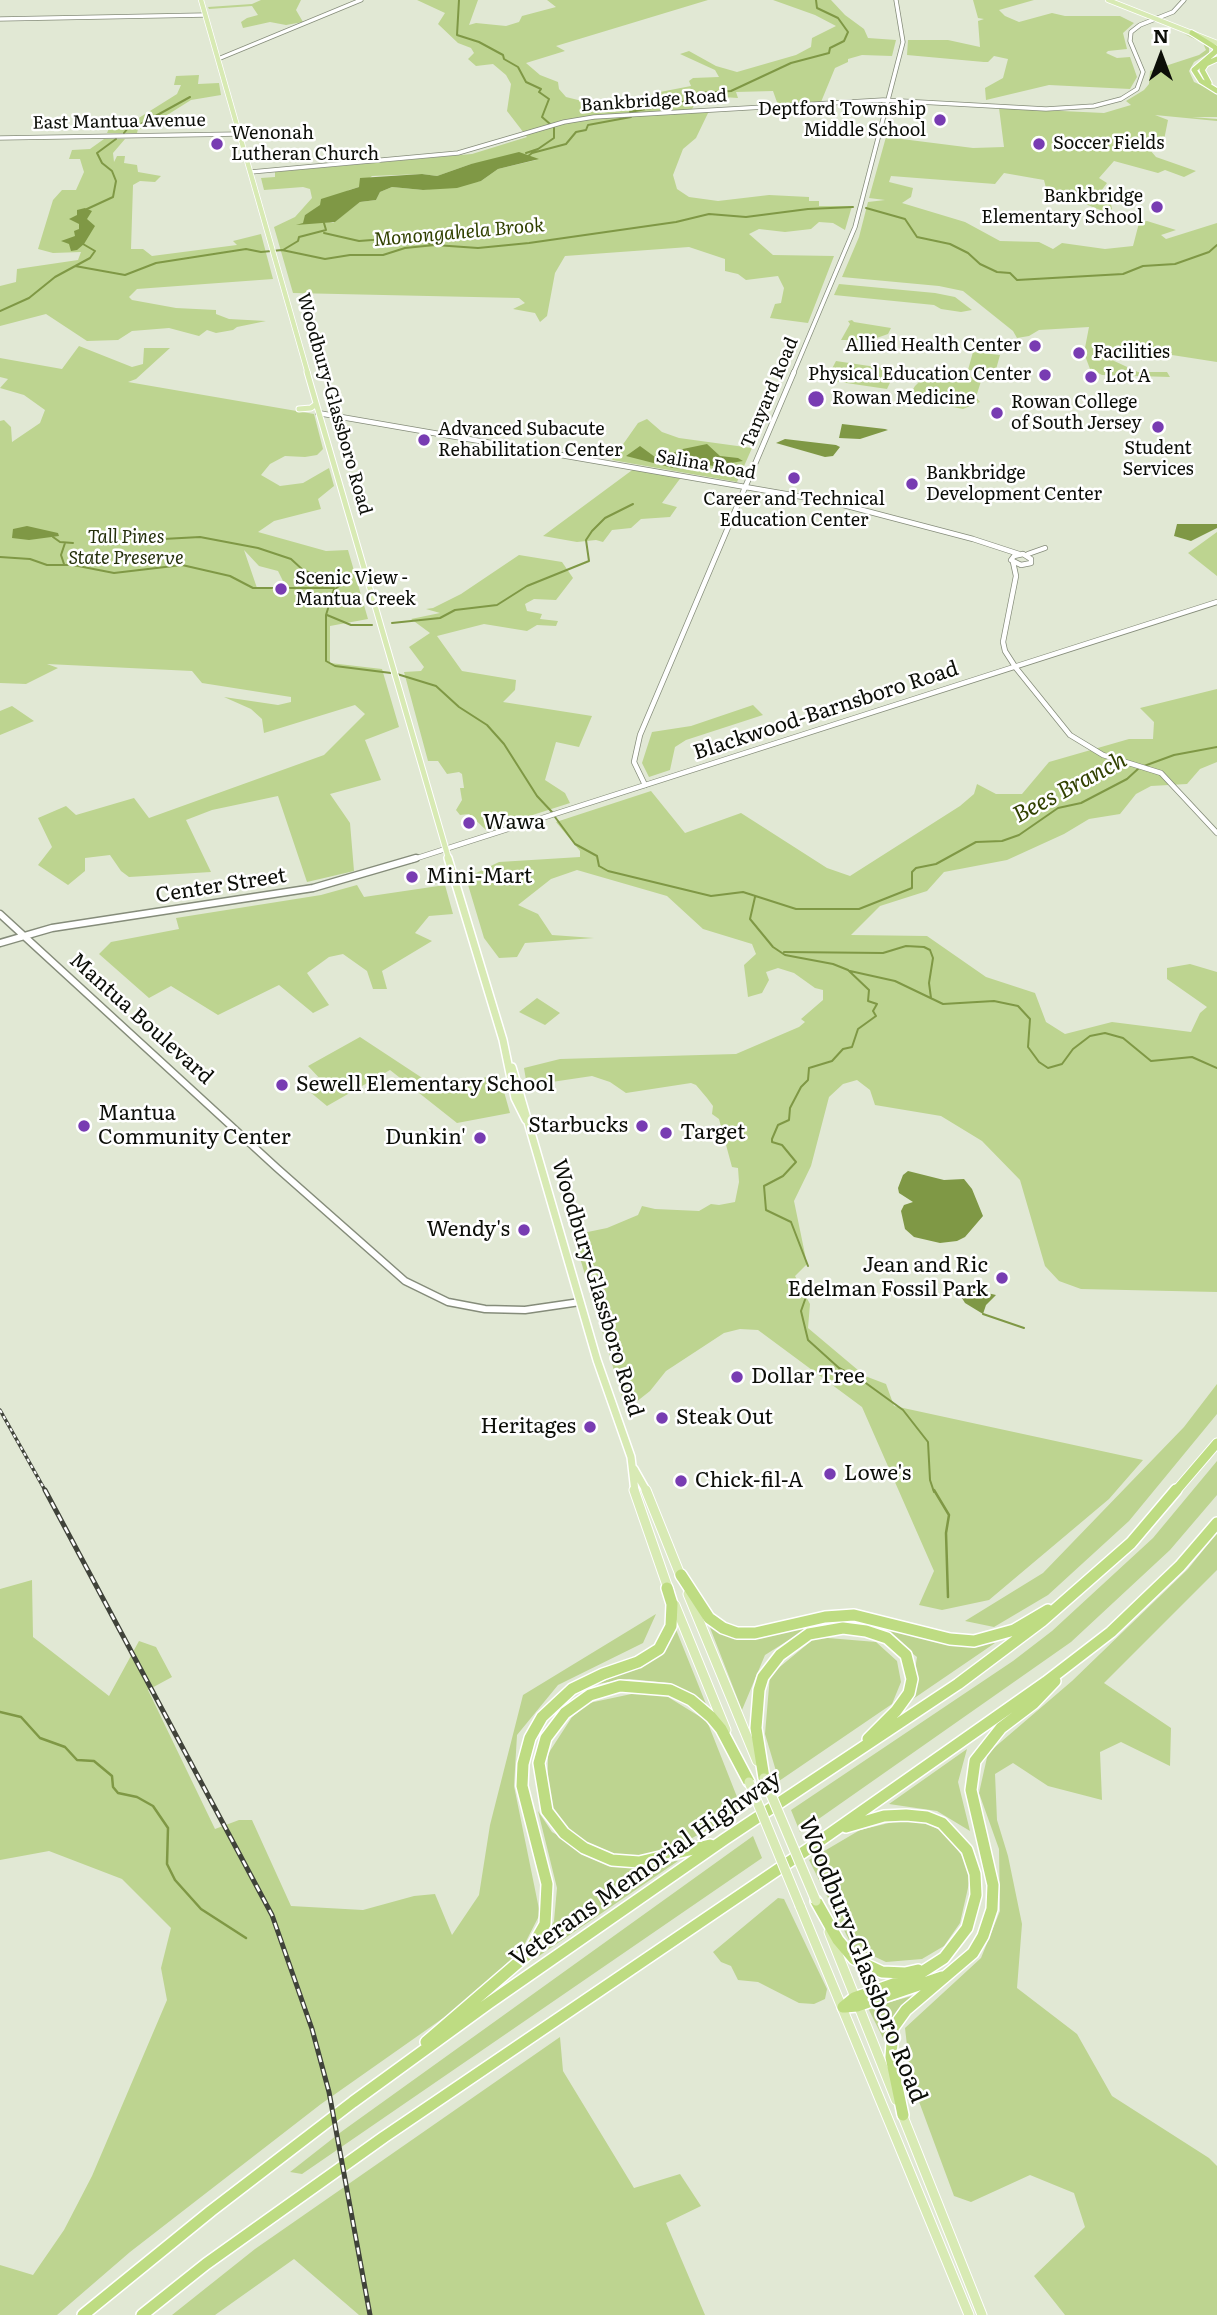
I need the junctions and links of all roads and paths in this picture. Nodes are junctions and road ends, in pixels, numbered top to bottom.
1 (201, 0) edge
2 (361, 0) edge
3 (896, 0) edge
4 (1108, 0) edge
5 (1184, 0) edge
6 (205, 15) junction
7 (1155, 18) junction
8 (0, 19) edge
9 (1194, 33) junction
10 (1217, 41) edge
11 (218, 59) junction
12 (1217, 59) edge
13 (1217, 89) edge
14 (888, 100) junction
15 (239, 134) junction
16 (0, 138) edge
17 (251, 172) junction
18 (316, 404) junction
19 (299, 409) dead end
20 (318, 413) junction
21 (747, 487) junction
22 (1001, 549) junction
23 (1021, 554) junction
24 (1012, 560) junction
25 (1032, 561) junction
26 (1025, 565) junction
27 (1016, 576) junction
28 (1217, 603) edge
29 (1016, 668) junction
30 (645, 785) junction
31 (1217, 833) edge
32 (445, 849) junction
33 (0, 914) edge
34 (22, 935) junction
35 (0, 943) edge
36 (580, 1302) junction
37 (1217, 1443) edge
38 (633, 1467) junction
39 (1217, 1523) edge
40 (681, 1575) junction
41 (1081, 1587) junction
42 (667, 1588) junction
43 (1078, 1657) junction
44 (857, 1751) junction
45 (764, 1778) junction
46 (749, 1782) junction
47 (725, 1839) junction
48 (814, 1845) junction
49 (816, 1900) junction
50 (936, 1963) junction
51 (945, 1976) junction
52 (856, 2002) junction
53 (843, 2007) junction
54 (354, 2102) junction
55 (903, 2115) junction
56 (83, 2315) edge
57 (142, 2315) edge
58 (969, 2315) edge
59 (982, 2315) edge

1 - 6 main road, Woodbury-Glassboro Road
2 - 11 street
3 - 14 street, Tanyard Road
4 - 7 main road
5 - 7 street
6 - 8 street
6 - 11 main road, Woodbury-Glassboro Road
7 - 9 main road
7 - 14 street, Bankbridge Road
9 - 10 highway
9 - 13 highway
11 - 15 main road, Woodbury-Glassboro Road
12 - 13 highway
14 - 17 street, Bankbridge Road
14 - 21 street, Tanyard Road
15 - 16 street, East Mantua Avenue
15 - 17 main road, Woodbury-Glassboro Road
17 - 18 main road, Woodbury-Glassboro Road
18 - 19 main road
18 - 20 main road, Woodbury-Glassboro Road
20 - 21 street, Salina Road
20 - 32 main road, Woodbury-Glassboro Road
21 - 22 street, Salina Road
21 - 30 street, Tanyard Road
22 - 23 street, Salina Road
22 - 24 street
23 - 24 street
23 - 25 street
23 - 25 street
24 - 26 street
24 - 27 street
25 - 26 street
26 - 27 street
27 - 29 street
28 - 29 street, Blackwood-Barnsboro Road
29 - 30 street, Blackwood-Barnsboro Road
29 - 31 street
30 - 32 street, Blackwood-Barnsboro Road
32 - 34 street, Center Street
32 - 36 main road, Woodbury-Glassboro Road
33 - 34 street, Mantua Boulevard
34 - 35 street, Center Street
34 - 36 street, Mantua Boulevard
36 - 38 main road, Woodbury-Glassboro Road
37 - 41 highway, Veterans Memorial Highway
38 - 40 main road, Woodbury-Glassboro Road
38 - 42 main road, Woodbury-Glassboro Road
39 - 43 highway
40 - 41 highway
40 - 45 main road, Woodbury-Glassboro Road
41 - 44 highway, Veterans Memorial Highway
42 - 46 main road, Woodbury-Glassboro Road
42 - 54 highway
43 - 48 highway
43 - 51 highway
44 - 45 highway
44 - 47 highway, Veterans Memorial Highway
45 - 49 main road, Woodbury-Glassboro Road, bridge
46 - 47 highway
46 - 53 main road, Woodbury-Glassboro Road, bridge
47 - 54 highway, Veterans Memorial Highway
48 - 50 highway
48 - 57 highway
49 - 50 highway
49 - 52 main road, Woodbury-Glassboro Road
50 - 52 highway
51 - 52 highway
51 - 55 highway
52 - 53 highway
52 - 55 main road, Woodbury-Glassboro Road
53 - 58 main road, Woodbury-Glassboro Road
54 - 56 highway, Veterans Memorial Highway
55 - 59 main road, Woodbury-Glassboro Road

